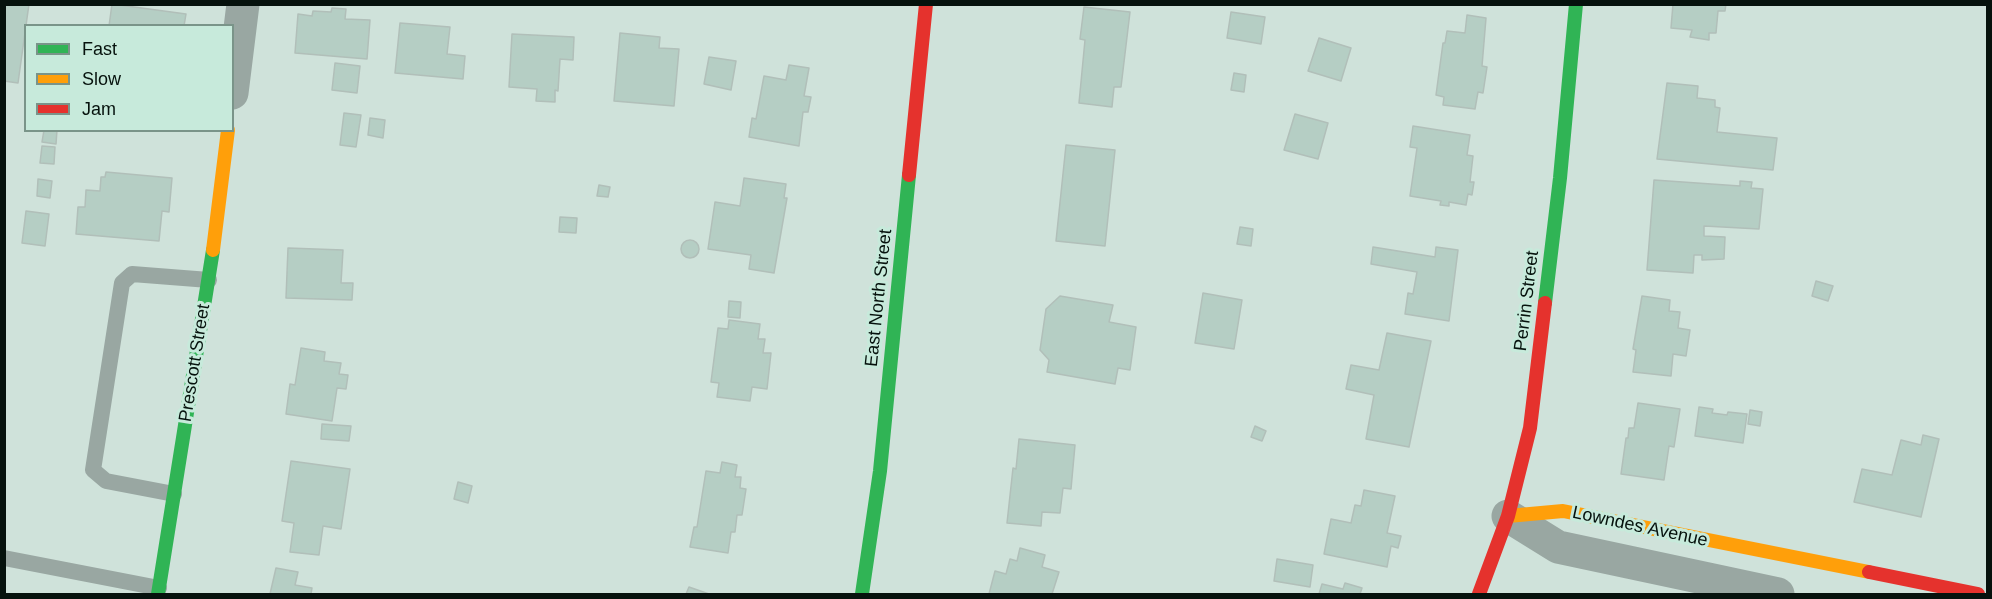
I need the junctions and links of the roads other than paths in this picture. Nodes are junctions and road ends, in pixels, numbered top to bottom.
1 (243, 4) edge
2 (926, 4) edge
3 (1576, 4) edge
4 (234, 77) edge
5 (228, 132) edge
6 (209, 280) junction
7 (174, 494) junction
8 (1508, 516) junction
9 (4, 558) edge
10 (158, 591) edge
11 (862, 594) edge
12 (1479, 594) edge
13 (1778, 594) edge
14 (1978, 594) edge

1 - 4 street
2 - 11 street, East North Street
3 - 8 street, Perrin Street
5 - 6 street, Prescott Street
6 - 7 street, Prescott Street
6 - 7 lane
7 - 10 street, Prescott Street
8 - 12 street, Perrin Street
8 - 13 street, Lowndes Avenue
8 - 14 street, Lowndes Avenue
9 - 10 lane

